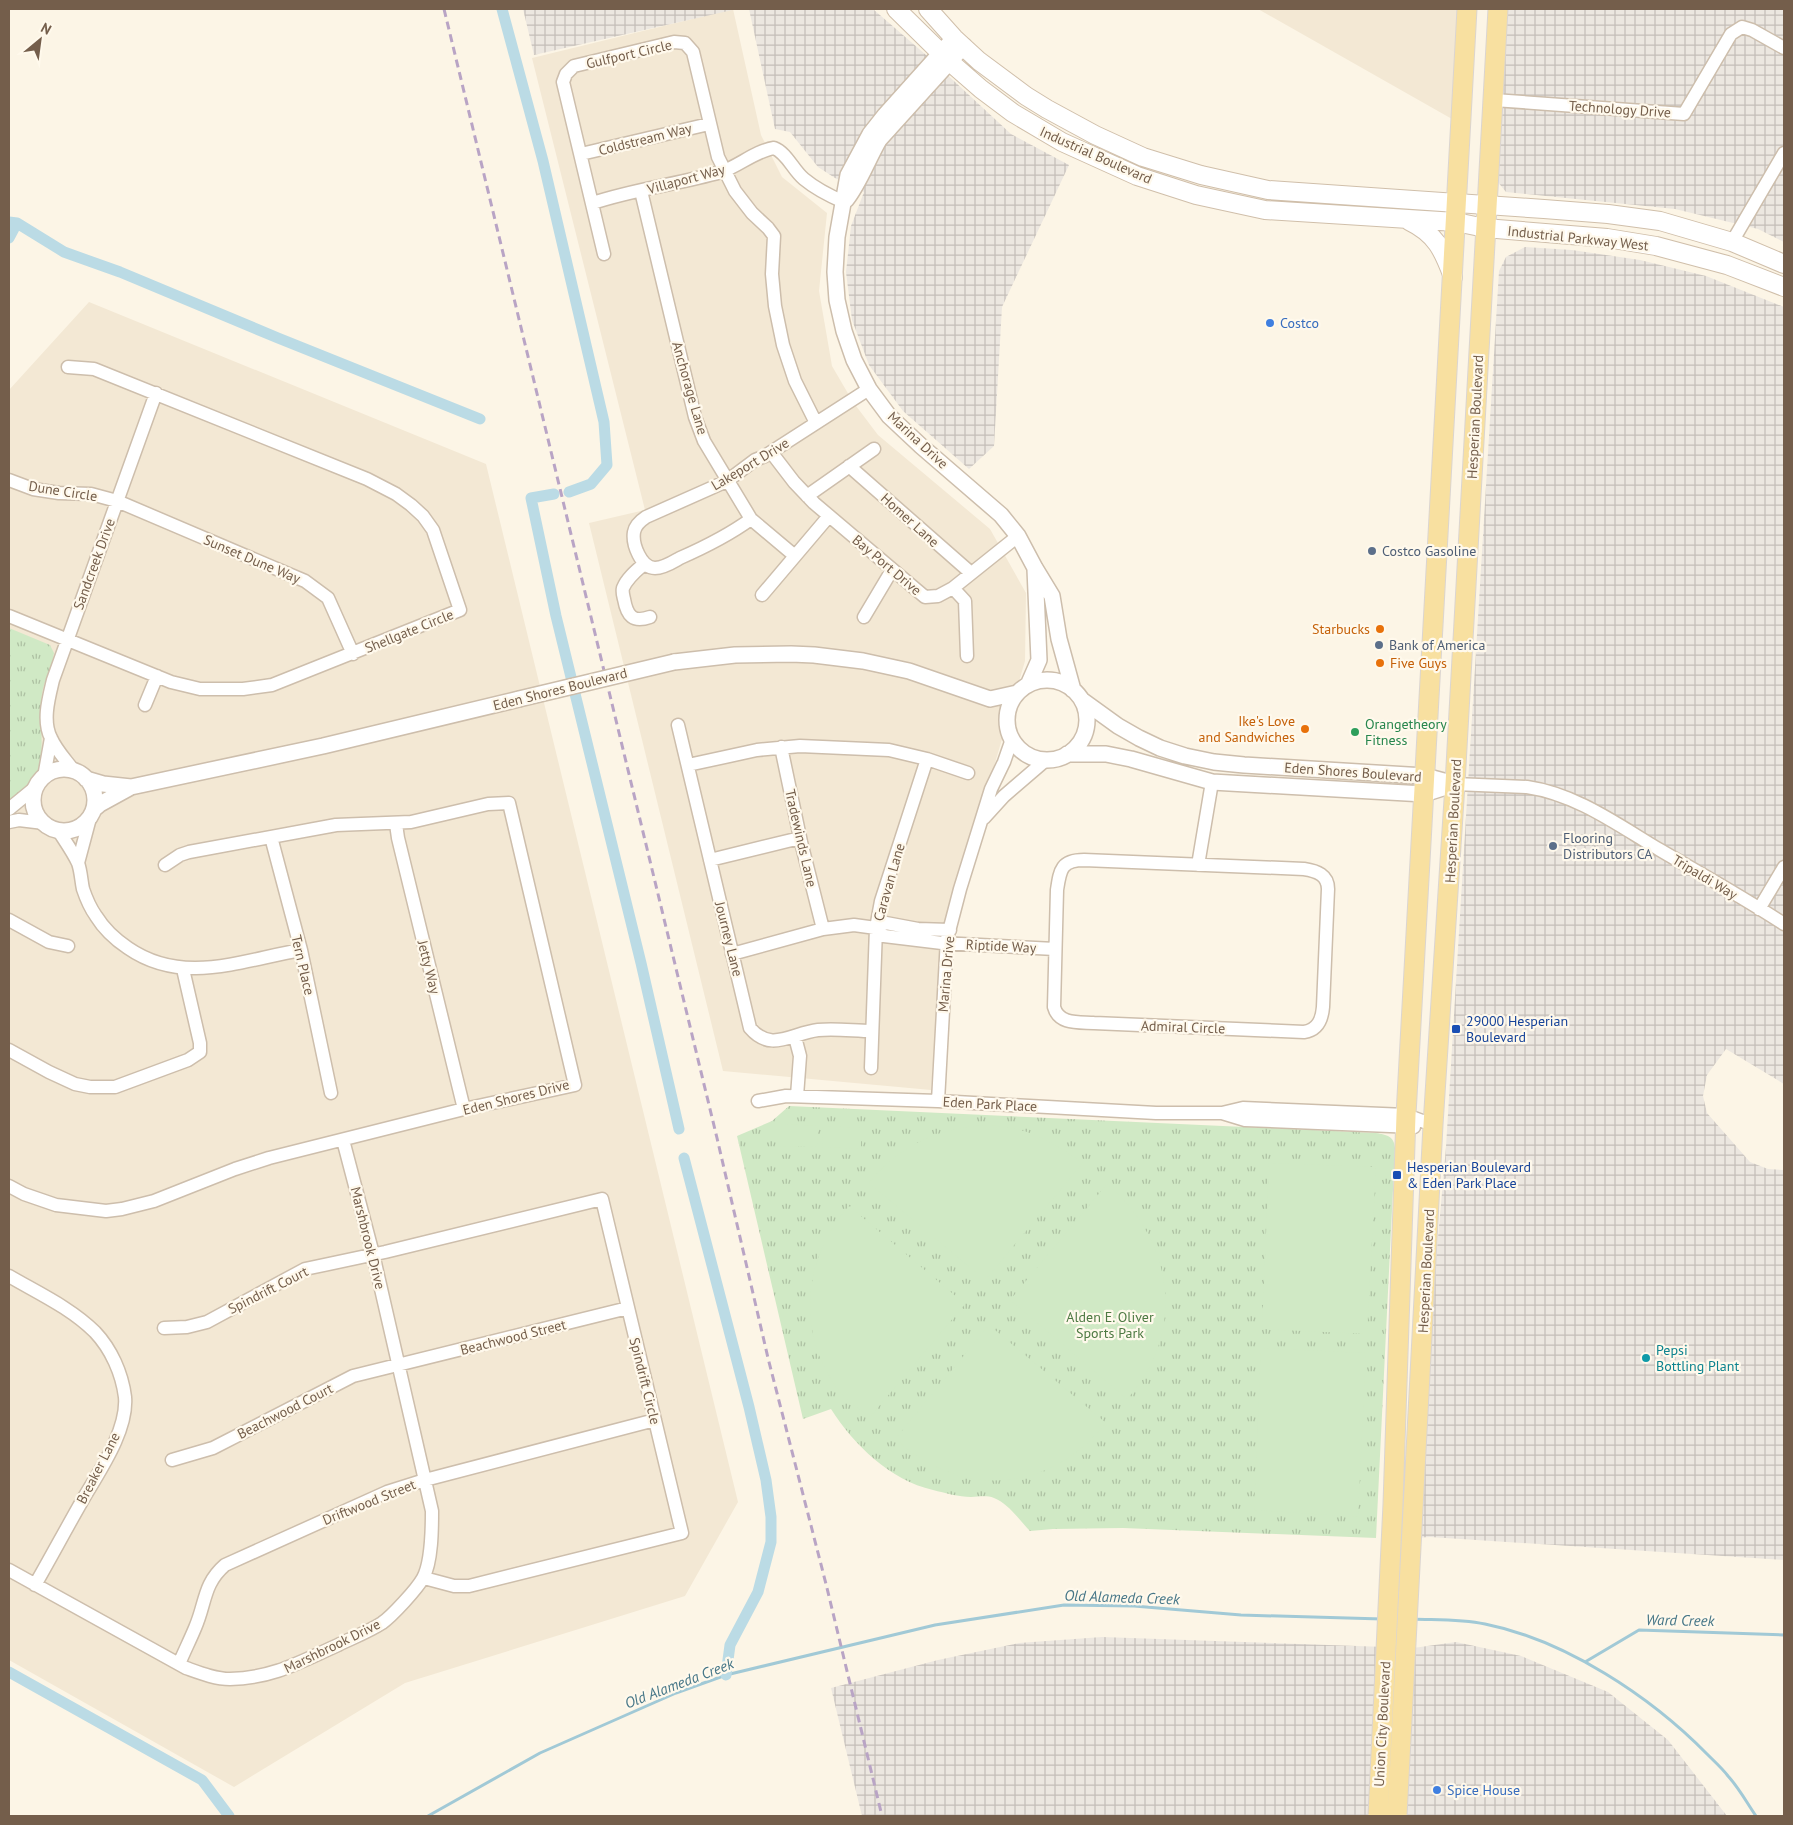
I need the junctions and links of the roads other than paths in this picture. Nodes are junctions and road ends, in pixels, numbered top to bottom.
1 (896, 9) edge
2 (928, 9) edge
3 (1467, 9) edge
4 (1498, 9) edge
5 (959, 42) junction
6 (1784, 48) edge
7 (945, 58) junction
8 (1494, 100) junction
9 (709, 124) junction
10 (1784, 153) edge
11 (581, 154) junction
12 (724, 171) junction
13 (641, 191) junction
14 (844, 202) junction
15 (593, 203) junction
16 (1457, 203) junction
17 (1487, 204) junction
18 (1404, 218) junction
19 (1456, 222) junction
20 (1486, 228) junction
21 (1732, 242) junction
22 (604, 254) dead end
23 (1784, 264) edge
24 (1452, 277) junction
25 (1784, 286) edge
26 (68, 367) dead end
27 (869, 389) junction
28 (156, 393) junction
29 (816, 422) junction
30 (874, 449) dead end
31 (771, 452) junction
32 (849, 466) junction
33 (9, 480) edge
34 (727, 480) junction
35 (807, 496) junction
36 (117, 501) junction
37 (830, 516) junction
38 (751, 520) junction
39 (1018, 536) junction
40 (795, 556) junction
41 (644, 564) junction
42 (1035, 568) junction
43 (892, 570) junction
44 (971, 574) junction
45 (953, 588) junction
46 (762, 595) dead end
47 (9, 616) edge
48 (650, 617) dead end
49 (864, 617) dead end
50 (67, 641) junction
51 (353, 654) junction
52 (967, 656) dead end
53 (157, 676) junction
54 (1022, 689) junction
55 (1078, 695) junction
56 (990, 699) junction
57 (145, 705) dead end
58 (678, 726) dead end
59 (1010, 732) junction
60 (51, 738) junction
61 (781, 747) junction
62 (1066, 754) junction
63 (1047, 759) junction
64 (927, 760) junction
65 (1214, 762) junction
66 (688, 766) junction
67 (968, 773) dead end
68 (80, 775) junction
69 (40, 782) junction
70 (1212, 782) junction
71 (1455, 784) junction
72 (1424, 785) junction
73 (131, 787) junction
74 (9, 809) edge
75 (92, 813) junction
76 (9, 822) edge
77 (981, 822) junction
78 (44, 823) junction
79 (396, 824) junction
80 (58, 830) junction
81 (271, 837) junction
82 (800, 838) junction
83 (710, 860) junction
84 (78, 862) junction
85 (165, 865) dead end
86 (1198, 865) junction
87 (1784, 867) edge
88 (1759, 909) junction
89 (9, 920) edge
90 (1784, 924) edge
91 (876, 928) junction
92 (822, 929) junction
93 (950, 930) junction
94 (947, 943) junction
95 (68, 946) dead end
96 (1055, 949) junction
97 (301, 950) junction
98 (732, 954) junction
99 (183, 969) junction
100 (872, 1031) junction
101 (795, 1037) junction
102 (9, 1050) edge
103 (871, 1068) dead end
104 (331, 1093) dead end
105 (797, 1096) junction
106 (758, 1101) dead end
107 (938, 1101) junction
108 (464, 1109) junction
109 (1406, 1121) junction
110 (1433, 1125) junction
111 (343, 1140) junction
112 (9, 1186) edge
113 (373, 1254) junction
114 (1402, 1258) junction
115 (9, 1276) edge
116 (1426, 1290) junction
117 (628, 1308) junction
118 (164, 1328) dead end
119 (399, 1366) junction
120 (655, 1420) junction
121 (172, 1460) dead end
122 (425, 1480) junction
123 (9, 1570) edge
124 (424, 1578) junction
125 (35, 1585) junction
126 (1386, 1633) joint
127 (1407, 1634) joint
128 (179, 1664) junction
129 (1378, 1816) edge
130 (1397, 1816) edge

1 - 7 main road, Industrial Boulevard
2 - 5 main road, Industrial Boulevard
3 - 16 main road, Hesperian Boulevard
4 - 8 main road, Hesperian Boulevard
5 - 7 street, Marina Drive
5 - 16 main road, Industrial Boulevard
6 - 8 street, Technology Drive
7 - 14 street, Marina Drive
7 - 18 main road, Industrial Boulevard
8 - 17 main road, Hesperian Boulevard
9 - 11 street, Coldstream Way
9 - 11 street, Gulfport Circle
9 - 12 street, Gulfport Circle
10 - 21 street
11 - 15 street, Gulfport Circle
12 - 13 street, Villaport Way
12 - 14 street, Villaport Way
12 - 29 street, Gulfport Circle
13 - 15 street, Villaport Way
13 - 34 street, Anchorage Lane
14 - 27 street, Marina Drive
15 - 22 street, Gulfport Circle
16 - 17 main road, Industrial Boulevard
16 - 19 main road, Hesperian Boulevard
17 - 20 main road, Hesperian Boulevard
17 - 21 main road, Industrial Parkway West
18 - 19 main road, Industrial Boulevard
18 - 24 main road
19 - 20 main road, Industrial Boulevard
19 - 24 main road, Hesperian Boulevard
20 - 25 main road, Industrial Parkway West
20 - 71 main road, Hesperian Boulevard
21 - 23 main road, Industrial Parkway West
24 - 72 main road, Hesperian Boulevard
26 - 28 street
27 - 29 street, Lakeport Drive
27 - 39 street, Marina Drive
28 - 36 street, Sandcreek Drive
28 - 51 street, Shellgate Circle
29 - 31 street, Lakeport Drive
30 - 32 street
31 - 34 street, Lakeport Drive
31 - 35 street, Bay Port Drive
32 - 35 street
32 - 44 street, Homer Lane
33 - 36 street, Dune Circle
34 - 38 street, Anchorage Lane
34 - 41 street, Lakeport Drive
35 - 37 street, Bay Port Drive
36 - 50 street, Sandcreek Drive
36 - 51 street, Sunset Dune Way
37 - 40 street
37 - 43 street, Bay Port Drive
38 - 40 street, Anchorage Lane
38 - 41 street
39 - 42 street, Marina Drive
39 - 44 street, Bay Port Drive
40 - 46 street
41 - 48 street
42 - 54 street, Marina Drive
42 - 55 street, Marina Drive
43 - 45 street, Bay Port Drive
43 - 49 street
44 - 45 street, Bay Port Drive
45 - 52 street
47 - 50 street
50 - 53 street, Shellgate Circle
50 - 60 street, Sandcreek Drive
51 - 53 street, Shellgate Circle
53 - 57 street
54 - 55 street
54 - 56 street
54 - 59 street
55 - 62 street
55 - 65 street, Eden Shores Boulevard
56 - 59 street
56 - 73 street, Eden Shores Boulevard, bridge
58 - 66 street, Journey Lane
59 - 63 street
59 - 77 street, Marina Drive
60 - 68 street, Sandcreek Drive
60 - 69 street, Sandcreek Drive
61 - 64 street
61 - 66 street
61 - 82 street, Tradewinds Lane
62 - 63 street
62 - 70 street, Eden Shores Boulevard
63 - 77 street, Marina Drive
64 - 67 street
64 - 91 street, Caravan Lane
65 - 70 street
65 - 72 street, Eden Shores Boulevard
66 - 83 street, Journey Lane
68 - 69 street
68 - 73 street, Eden Shores Boulevard
68 - 75 street
69 - 74 street
69 - 78 street
70 - 72 street, Eden Shores Boulevard
70 - 86 street
71 - 72 street, Eden Shores Boulevard
71 - 88 street, Tripaldi Way
71 - 110 main road, Hesperian Boulevard
72 - 109 main road, Hesperian Boulevard
73 - 75 street, Eden Shores Boulevard
75 - 80 street
75 - 84 street
76 - 78 street
77 - 93 street, Marina Drive
78 - 80 street
79 - 81 street, Eden Shores Drive
79 - 108 street, Jetty Way
79 - 108 street, Eden Shores Drive
80 - 84 street
81 - 85 street, Eden Shores Drive
81 - 97 street, Tern Place
82 - 83 street
82 - 92 street, Tradewinds Lane
83 - 98 street, Journey Lane
84 - 99 street
86 - 96 street, Admiral Circle
86 - 96 street, Admiral Circle
87 - 88 street
88 - 90 street, Tripaldi Way
89 - 95 street
91 - 92 street
91 - 93 street
91 - 94 street, Riptide Way
91 - 100 street, Caravan Lane
92 - 98 street
93 - 94 street, Marina Drive
94 - 96 street, Riptide Way
94 - 107 street, Marina Drive
97 - 99 street
97 - 104 street, Tern Place
98 - 101 street, Journey Lane
99 - 102 street
100 - 101 street, Journey Lane
100 - 103 street, Caravan Lane
101 - 105 street
105 - 106 street, Eden Park Place
105 - 107 street, Eden Park Place
107 - 109 street, Eden Park Place
108 - 111 street, Eden Shores Drive
109 - 110 street, Eden Park Place
109 - 114 main road, Hesperian Boulevard
110 - 116 main road, Hesperian Boulevard
111 - 112 street, Eden Shores Drive
111 - 113 street, Marshbrook Drive
113 - 117 street, Spindrift Circle
113 - 118 street, Spindrift Court
113 - 119 street, Marshbrook Drive
114 - 116 main road
114 - 126 main road, Hesperian Boulevard
115 - 125 street, Breaker Lane
116 - 127 main road, Hesperian Boulevard
117 - 119 street, Beachwood Street
117 - 120 street, Spindrift Circle
119 - 121 street, Beachwood Court
119 - 122 street, Marshbrook Drive
120 - 122 street, Driftwood Street
120 - 124 street, Spindrift Circle
122 - 124 street, Marshbrook Drive
122 - 128 street, Driftwood Street
123 - 125 street, Marshbrook Drive
124 - 128 street, Marshbrook Drive
125 - 128 street, Marshbrook Drive
126 - 129 main road, Union City Boulevard
127 - 130 main road, Union City Boulevard

